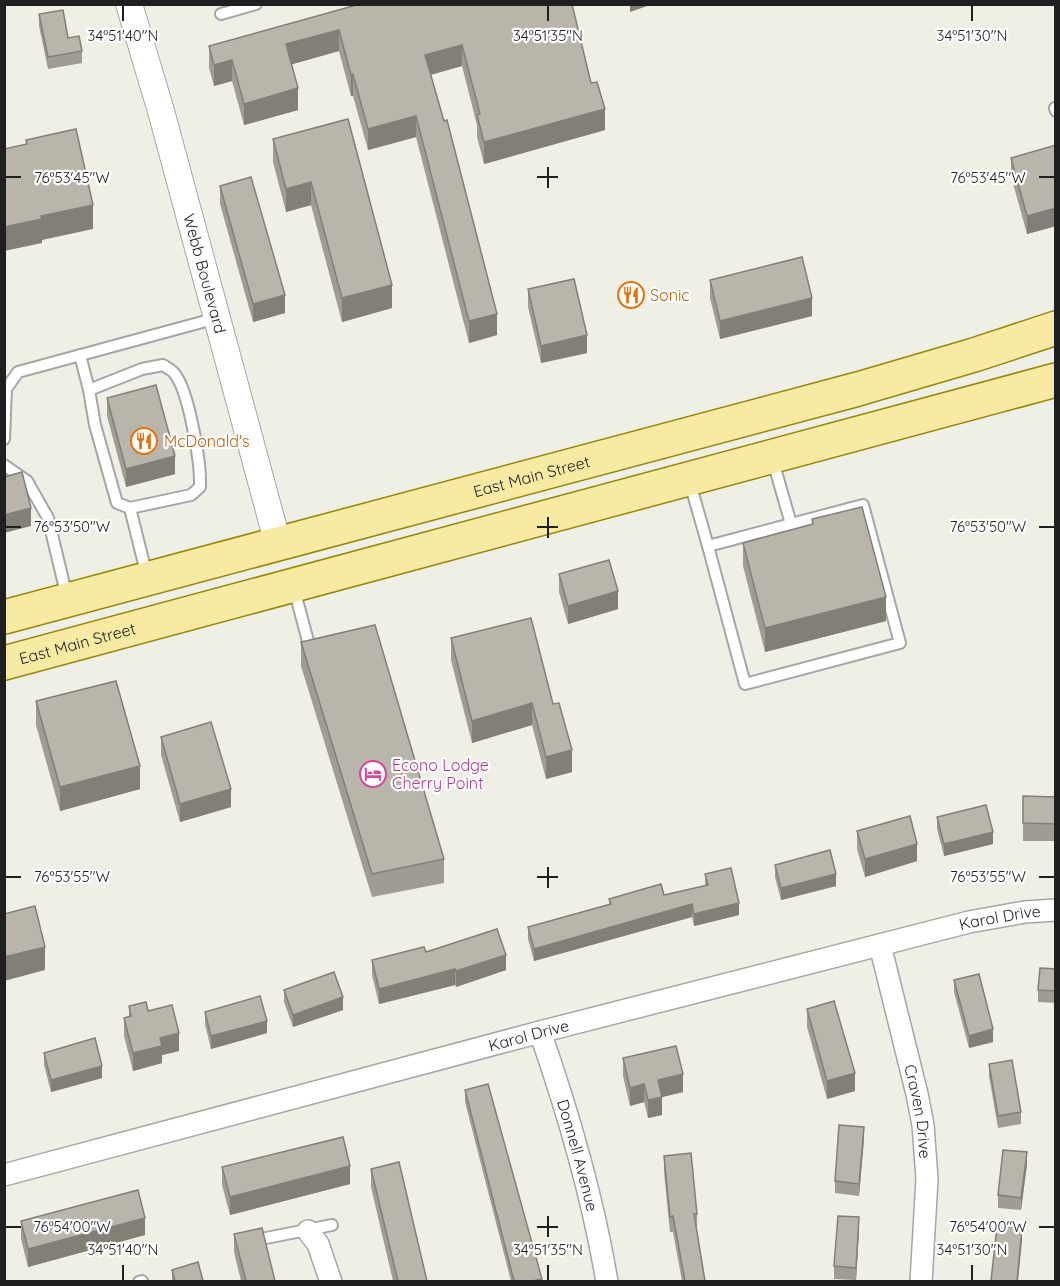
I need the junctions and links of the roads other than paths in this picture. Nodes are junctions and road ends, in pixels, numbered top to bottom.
1 (129, 4) edge
2 (256, 4) edge
3 (221, 14) dead end
4 (217, 318) junction
5 (1056, 328) edge
6 (80, 355) junction
7 (1056, 380) edge
8 (858, 389) junction
9 (89, 390) junction
10 (870, 432) junction
11 (4, 439) edge
12 (772, 458) junction
13 (4, 465) edge
14 (689, 480) junction
15 (430, 503) junction
16 (130, 508) junction
17 (791, 524) junction
18 (278, 544) junction
19 (708, 546) junction
20 (148, 579) junction
21 (293, 586) junction
22 (68, 600) junction
23 (4, 617) edge
24 (122, 632) junction
25 (308, 641) edge
26 (4, 663) edge
27 (1056, 910) edge
28 (880, 945) junction
29 (540, 1032) junction
30 (4, 1175) edge
31 (332, 1225) dead end
32 (308, 1231) junction
33 (261, 1239) edge
34 (331, 1281) edge
35 (608, 1281) edge
36 (921, 1281) edge

1 - 4 street, Webb Boulevard
2 - 3 lane
4 - 6 lane
4 - 18 street, Webb Boulevard
5 - 8 main road, East Main Street
6 - 9 lane
6 - 11 lane
7 - 10 main road, East Main Street
8 - 10 main road
8 - 15 main road, East Main Street
9 - 16 lane
9 - 16 lane
10 - 12 main road, East Main Street
12 - 14 main road, East Main Street
12 - 17 lane
13 - 22 lane
14 - 19 lane
14 - 21 main road, East Main Street
15 - 18 main road, East Main Street
15 - 21 main road
16 - 20 lane
17 - 19 lane
17 - 19 lane
18 - 20 main road, East Main Street
18 - 24 main road
20 - 22 main road, East Main Street
21 - 24 main road, East Main Street
21 - 25 lane
22 - 23 main road, East Main Street
24 - 26 main road, East Main Street
27 - 28 street, Karol Drive
28 - 29 street, Karol Drive
28 - 36 street, Craven Drive
29 - 30 street, Karol Drive
29 - 35 street, Donnell Avenue
31 - 32 lane
32 - 33 lane
32 - 34 street

